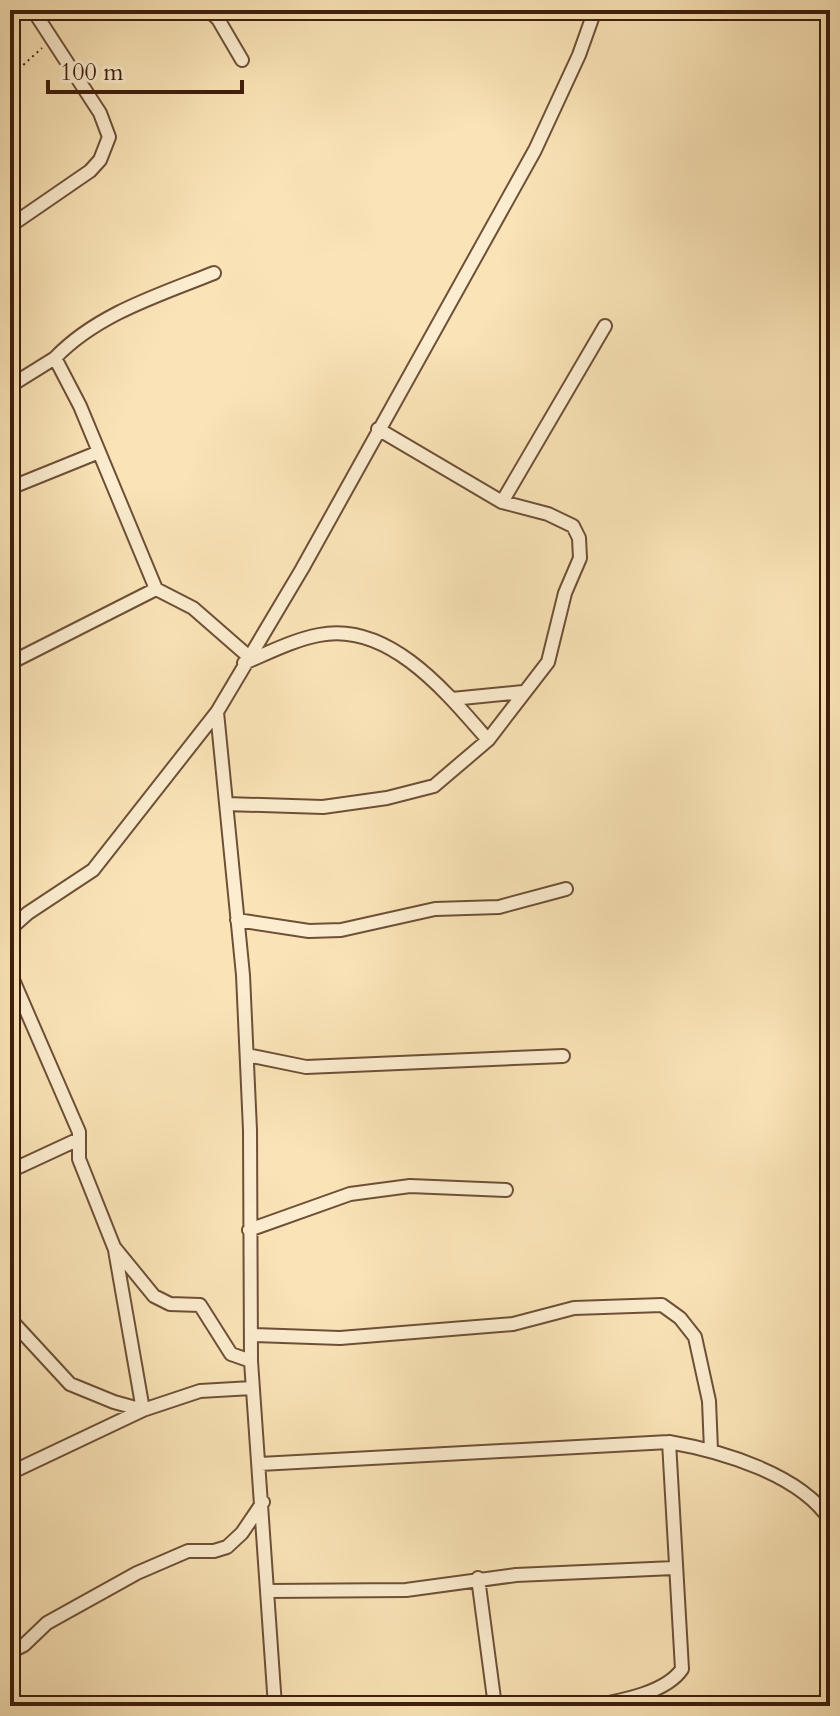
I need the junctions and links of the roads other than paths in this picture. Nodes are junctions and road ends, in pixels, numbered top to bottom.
1 (33, 10) edge
2 (208, 10) edge
3 (595, 10) edge
4 (242, 60) dead end
5 (10, 226) edge
6 (214, 273) dead end
7 (605, 326) dead end
8 (55, 358) junction
9 (10, 386) edge
10 (378, 429) junction
11 (99, 452) junction
12 (10, 488) edge
13 (502, 502) junction
14 (156, 589) junction
15 (246, 660) junction
16 (10, 663) edge
17 (523, 692) junction
18 (452, 699) junction
19 (217, 712) junction
20 (488, 740) junction
21 (226, 804) junction
22 (566, 889) dead end
23 (28, 913) junction
24 (10, 918) edge
25 (237, 920) junction
26 (10, 929) edge
27 (10, 973) edge
28 (247, 1055) junction
29 (563, 1056) dead end
30 (79, 1139) junction
31 (10, 1171) edge
32 (506, 1190) dead end
33 (249, 1230) junction
34 (114, 1247) junction
35 (11, 1327) edge
36 (251, 1335) junction
37 (251, 1361) junction
38 (252, 1388) junction
39 (143, 1410) junction
40 (669, 1442) junction
41 (711, 1450) junction
42 (260, 1464) junction
43 (10, 1473) edge
44 (263, 1502) junction
45 (825, 1506) edge
46 (830, 1520) edge
47 (674, 1568) junction
48 (478, 1578) junction
49 (268, 1591) junction
50 (10, 1652) edge
51 (275, 1706) edge
52 (495, 1706) edge
53 (593, 1706) edge

1 - 5 street
2 - 4 street
3 - 10 street
6 - 8 street
7 - 13 street
8 - 9 street
8 - 11 street
10 - 13 street
10 - 15 street
11 - 12 street
11 - 14 street
13 - 17 street
14 - 15 street
14 - 16 street
15 - 18 street
15 - 19 street
17 - 18 street
17 - 20 street
18 - 20 street
19 - 21 street
19 - 23 street
20 - 21 street
21 - 25 street
22 - 25 street
23 - 24 street
23 - 26 street
25 - 28 street
27 - 30 street
28 - 29 street
28 - 33 street
30 - 31 street
30 - 34 street
32 - 33 street
33 - 36 street
34 - 37 street
34 - 39 street
35 - 39 street
36 - 37 street
36 - 41 street
37 - 38 street
38 - 39 street
38 - 42 street
39 - 43 street
40 - 41 street
40 - 42 street
40 - 47 street
41 - 45 street
42 - 44 street
44 - 49 street
44 - 50 street
45 - 46 street
47 - 48 street
47 - 53 street
48 - 49 street
48 - 52 street
49 - 51 street

